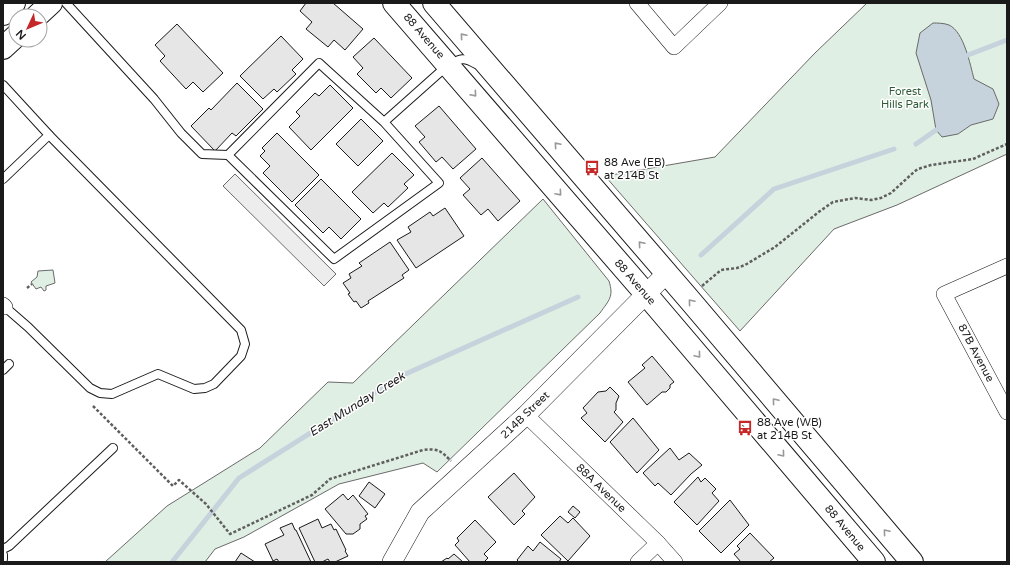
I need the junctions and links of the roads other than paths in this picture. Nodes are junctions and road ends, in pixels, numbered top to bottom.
1 (14, 3) edge
2 (66, 3) edge
3 (394, 3) edge
4 (434, 3) edge
5 (637, 3) edge
6 (720, 3) edge
7 (3, 14) edge
8 (448, 65) junction
9 (497, 76) junction
10 (3, 85) edge
11 (384, 122) junction
12 (49, 135) junction
13 (228, 155) junction
14 (3, 179) edge
15 (1007, 266) edge
16 (667, 273) junction
17 (646, 294) junction
18 (4, 306) edge
19 (1007, 412) edge
20 (526, 415) junction
21 (113, 448) dead end
22 (658, 543) junction
23 (3, 549) edge
24 (3, 555) edge
25 (3, 559) edge
26 (392, 562) edge
27 (638, 562) edge
28 (675, 562) edge
29 (874, 562) edge
30 (912, 562) edge

1 - 7 main road
2 - 13 lane
3 - 8 main road, 88 Avenue
9 -> 4 main road
5 - 6 street
8 - 9 lane
8 - 11 lane
8 -> 17 main road, 88 Avenue
16 -> 9 main road
10 - 12 lane
11 - 13 lane
11 - 13 lane
12 - 14 lane
12 - 18 lane
15 - 19 street, 87B Avenue
16 - 17 street, 214B Street
30 -> 16 main road
17 - 20 street, 214B Street
17 -> 29 main road, 88 Avenue
20 - 22 street, 88A Avenue
20 - 26 street, 214B Street
21 - 23 lane
22 - 27 street
22 - 28 street, 88A Avenue
24 - 25 lane

